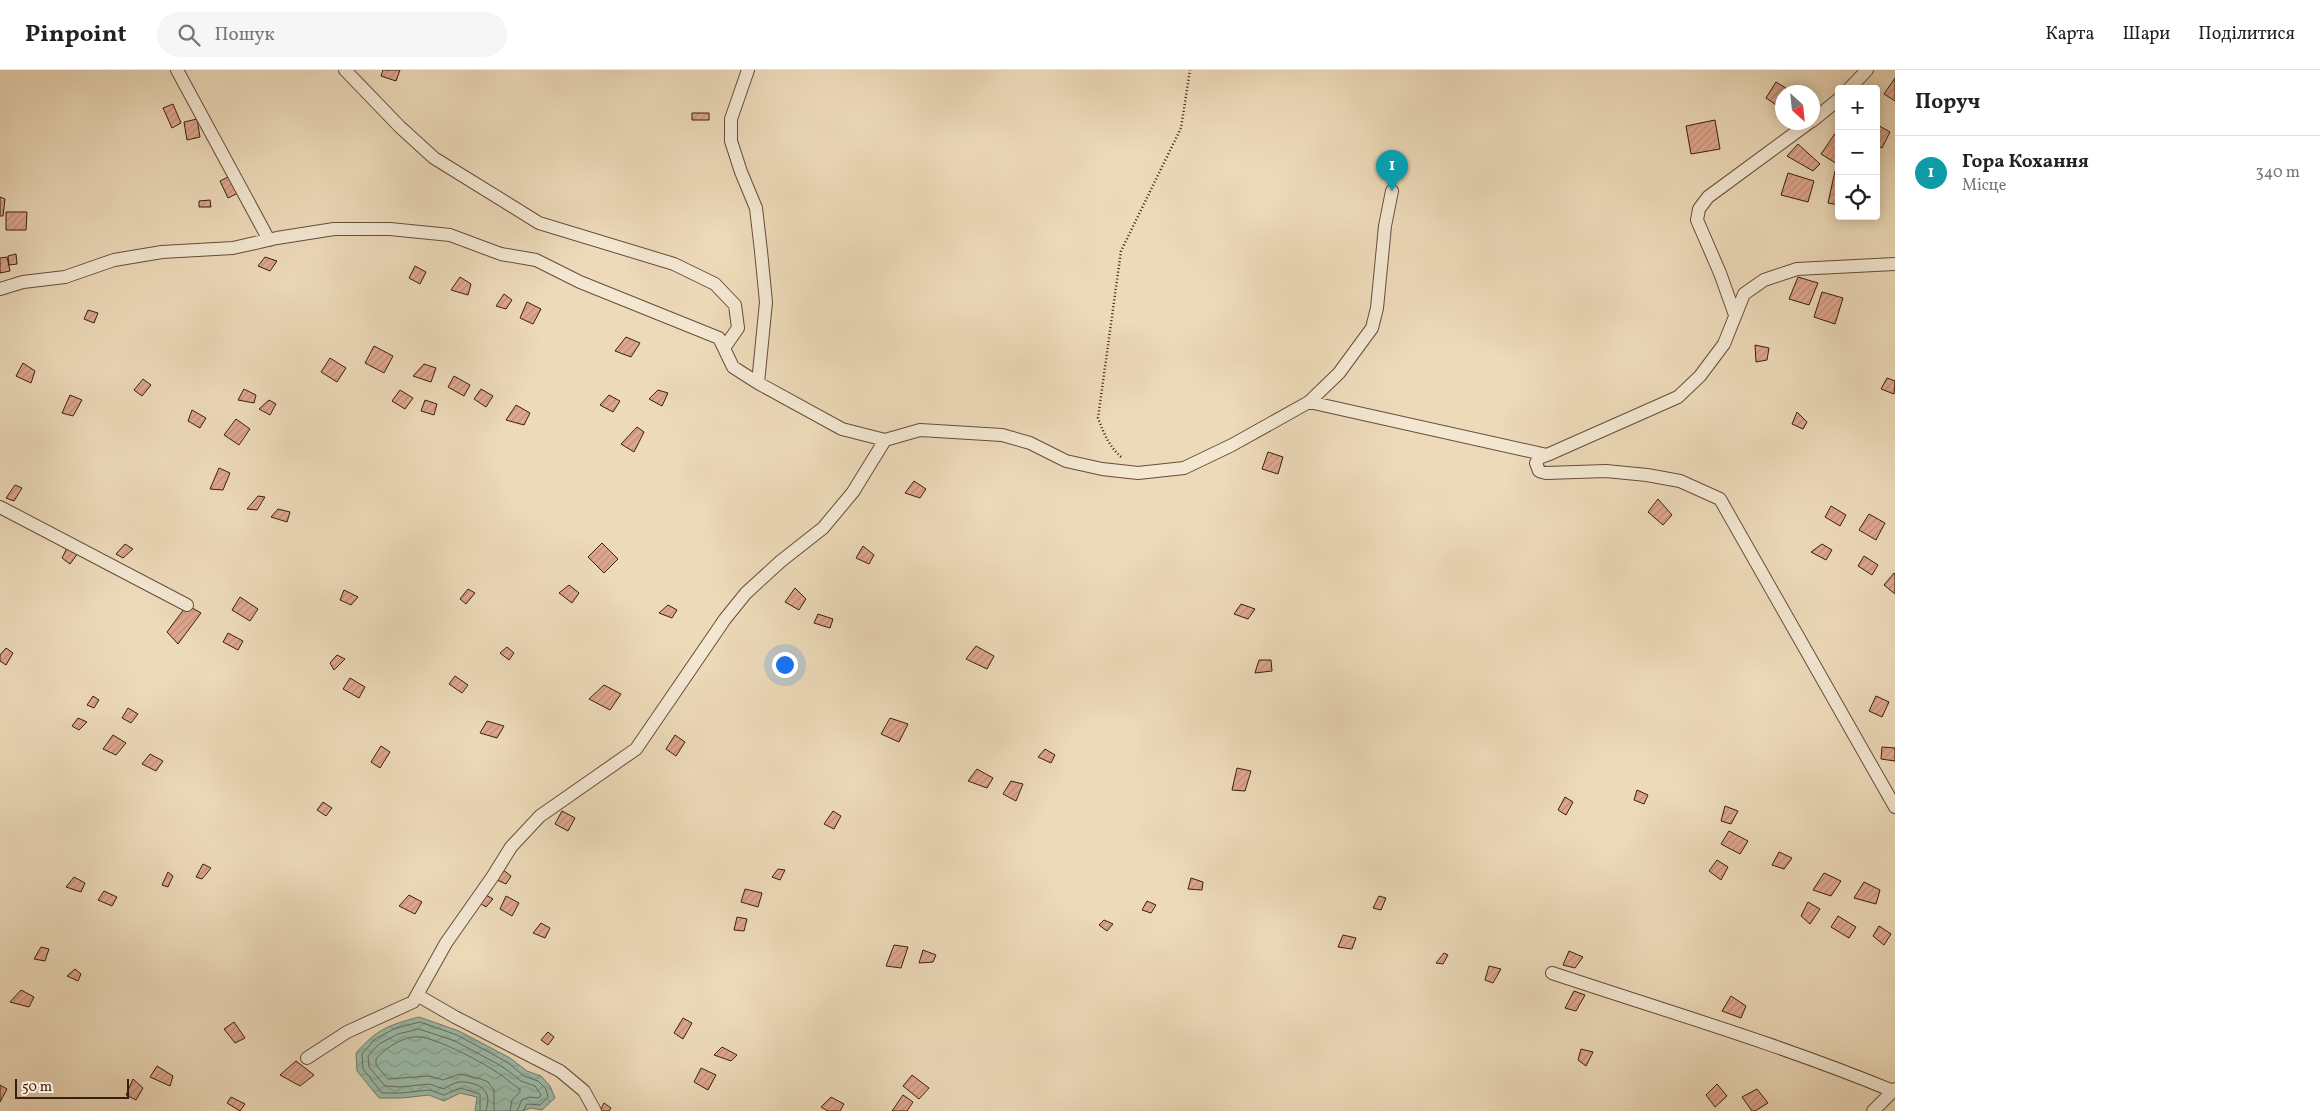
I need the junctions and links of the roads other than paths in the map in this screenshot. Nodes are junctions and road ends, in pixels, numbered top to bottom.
1 (177, 70) edge
2 (345, 70) edge
3 (748, 70) edge
4 (1867, 70) edge
5 (1853, 85) edge
6 (1835, 102) edge
7 (1820, 115) edge
8 (1800, 130) edge
9 (1392, 191) dead end
10 (269, 240) junction
11 (1895, 264) edge
12 (0, 289) edge
13 (1735, 315) junction
14 (724, 348) junction
15 (758, 382) junction
16 (1309, 402) junction
17 (885, 440) junction
18 (1543, 456) junction
19 (0, 507) edge
20 (187, 605) dead end
21 (1895, 807) edge
22 (1552, 973) dead end
23 (417, 995) junction
24 (307, 1058) dead end
25 (1894, 1090) edge
26 (595, 1111) edge
27 (1873, 1111) edge

1 - 10 street
2 - 14 street
3 - 15 street
4 - 5 street
6 - 7 street
8 - 13 street
9 - 16 street
10 - 12 street
10 - 14 street
11 - 13 street
13 - 18 street
14 - 15 street
15 - 17 street
16 - 17 street
16 - 18 street
17 - 23 street
18 - 21 street
19 - 20 street
22 - 25 street
23 - 24 street
23 - 26 street
25 - 27 street

